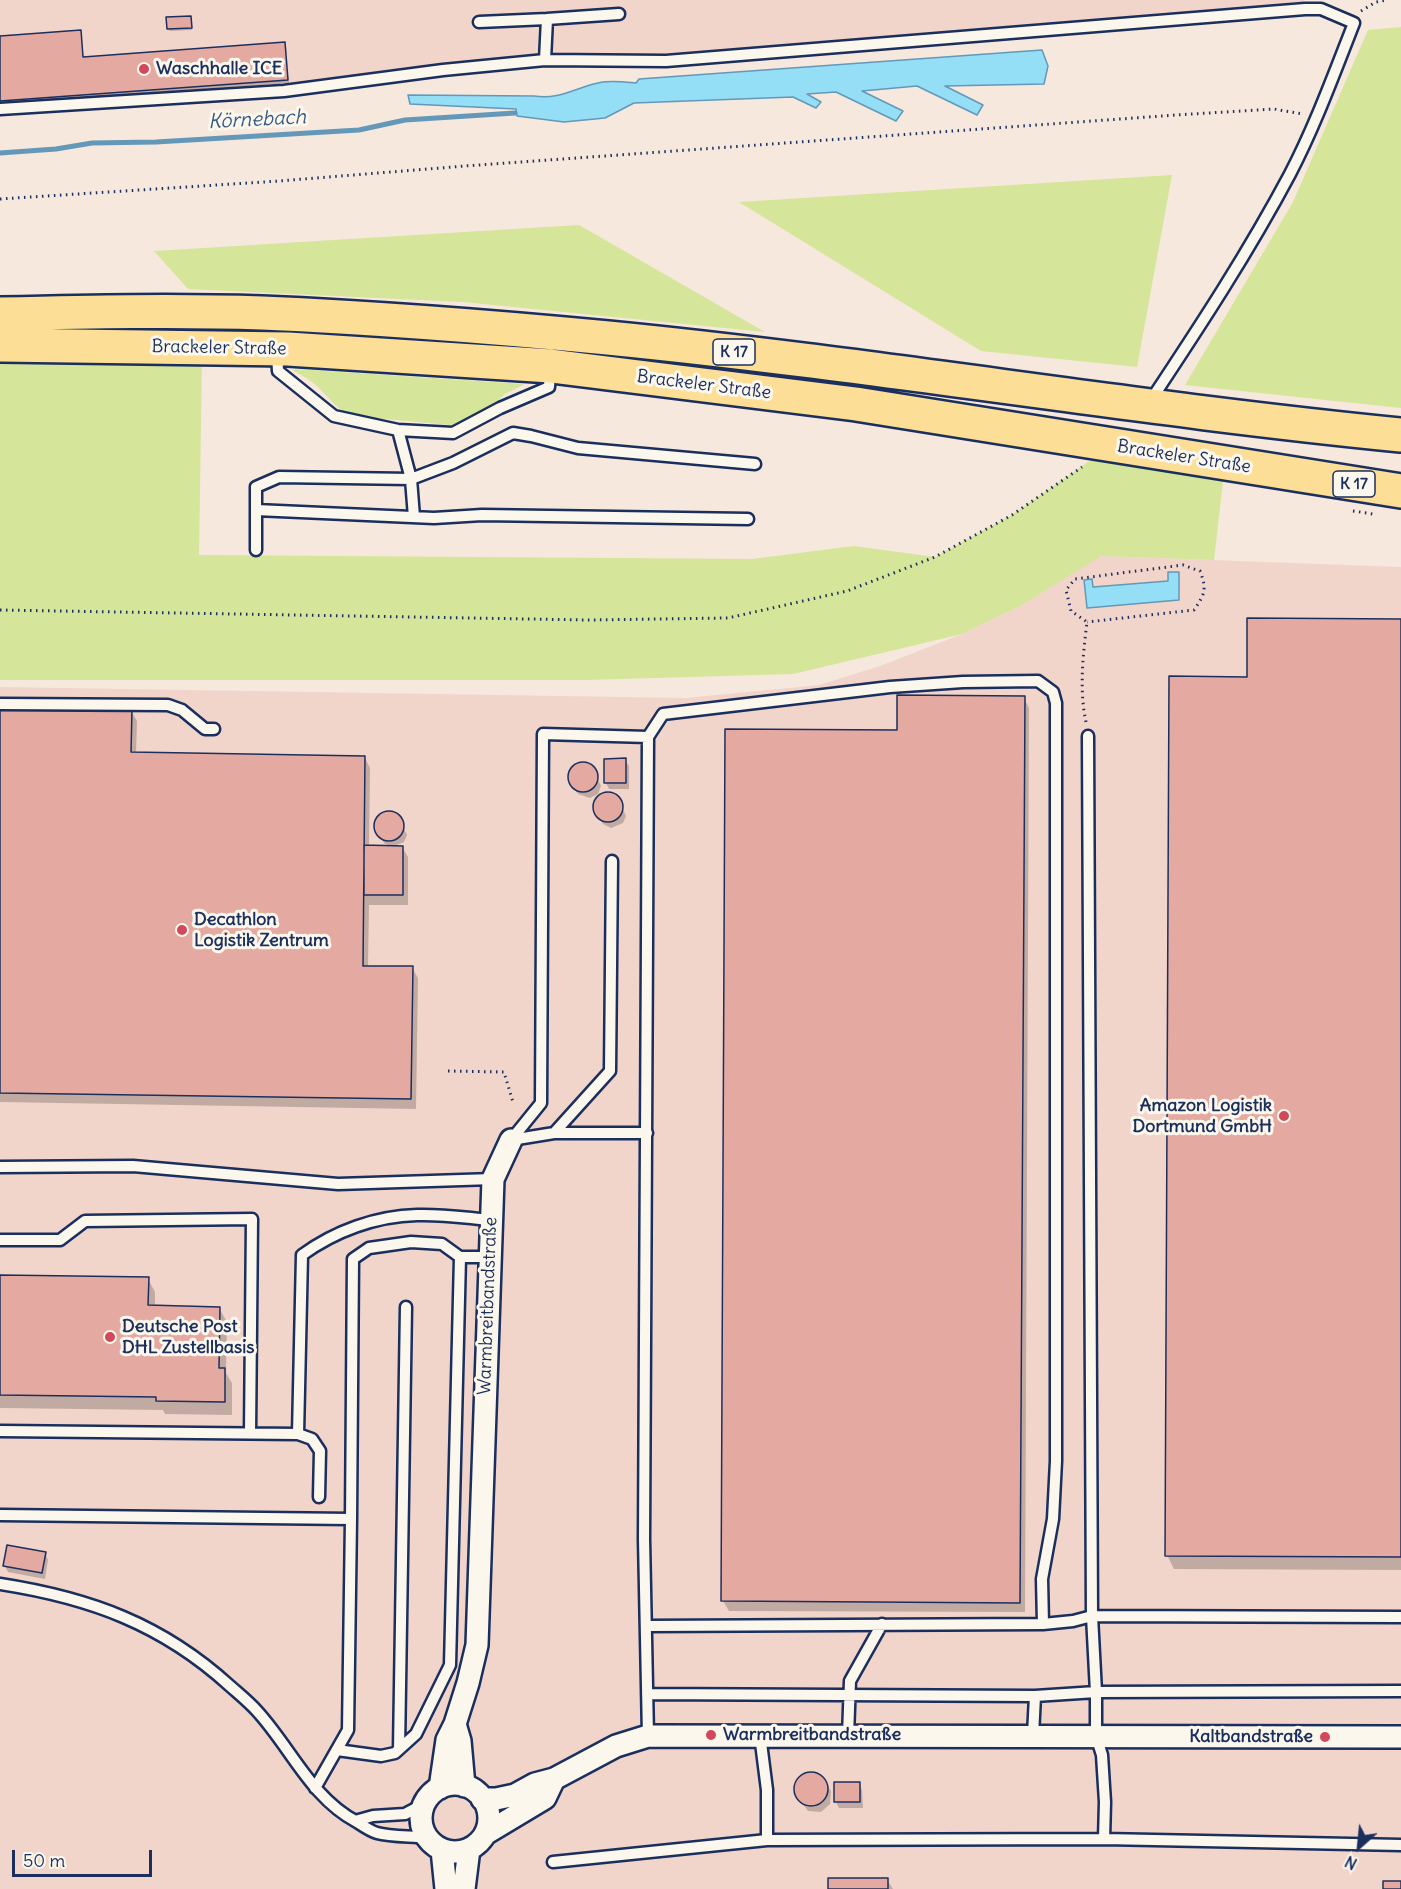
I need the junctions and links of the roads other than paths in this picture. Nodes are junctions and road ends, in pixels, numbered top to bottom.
1 (619, 14) dead end
2 (547, 19) junction
3 (479, 22) dead end
4 (545, 60) junction
5 (0, 109) edge
6 (0, 314) edge
7 (0, 345) edge
8 (277, 350) junction
9 (551, 366) junction
10 (1148, 406) junction
11 (398, 430) junction
12 (1401, 435) edge
13 (755, 464) dead end
14 (411, 478) junction
15 (1401, 491) edge
16 (256, 510) junction
17 (414, 517) junction
18 (748, 519) dead end
19 (256, 550) dead end
20 (0, 704) edge
21 (214, 729) dead end
22 (1088, 736) road end
23 (648, 737) junction
24 (612, 861) dead end
25 (554, 1133) junction
26 (647, 1133) junction
27 (511, 1140) junction
28 (0, 1167) edge
29 (494, 1179) junction
30 (491, 1220) junction
31 (0, 1240) edge
32 (460, 1257) junction
33 (490, 1257) junction
34 (406, 1307) dead end
35 (0, 1431) edge
36 (250, 1433) junction
37 (298, 1434) junction
38 (319, 1497) dead end
39 (0, 1515) edge
40 (351, 1520) junction
41 (0, 1584) edge
42 (1092, 1616) junction
43 (1401, 1617) edge
44 (882, 1624) junction
45 (1043, 1624) junction
46 (647, 1626) junction
47 (1401, 1691) edge
48 (1096, 1692) junction
49 (647, 1694) junction
50 (850, 1694) junction
51 (1035, 1696) junction
52 (455, 1724) junction
53 (760, 1735) junction
54 (1033, 1735) junction
55 (648, 1736) junction
56 (848, 1736) junction
57 (1096, 1736) junction
58 (1401, 1737) edge
59 (399, 1749) junction
60 (337, 1750) junction
61 (554, 1779) junction
62 (464, 1786) junction
63 (315, 1788) junction
64 (440, 1788) junction
65 (482, 1799) junction
66 (424, 1804) junction
67 (355, 1821) junction
68 (485, 1834) junction
69 (1104, 1839) junction
70 (767, 1840) junction
71 (435, 1844) junction
72 (1401, 1845) edge
73 (469, 1849) junction
74 (554, 1862) dead end
75 (446, 1889) edge
76 (464, 1889) edge

1 - 2 lane
2 - 3 lane
2 - 4 lane
4 - 5 lane
4 - 10 lane
6 - 10 highway, Brackeler Straße / K 17
7 - 8 highway, Brackeler Straße / K 17
8 - 9 highway, Brackeler Straße / K 17
8 - 11 lane
9 - 11 lane
9 - 15 highway, Brackeler Straße / K 17
10 - 12 highway, Brackeler Straße / K 17
11 - 14 lane
13 - 14 lane
14 - 16 lane
14 - 17 lane
16 - 17 lane
16 - 19 lane
17 - 18 lane
20 - 21 lane
22 - 42 lane
23 - 26 lane
23 - 27 lane
23 - 45 lane
24 - 25 lane
25 - 26 lane
25 - 27 lane
26 - 46 lane
27 - 29 street, Warmbreitbandstraße
28 - 29 lane
29 - 30 street, Warmbreitbandstraße
30 - 33 street, Warmbreitbandstraße
30 - 37 lane
31 - 36 lane
32 - 33 lane
32 - 40 lane
32 - 59 lane
33 - 52 street, Warmbreitbandstraße
34 - 59 lane
35 - 36 lane
36 - 37 lane
37 - 38 lane
39 - 40 lane
40 - 60 lane
41 - 63 lane
42 - 43 lane
42 - 45 lane
42 - 48 lane
44 - 45 lane
44 - 46 lane
44 - 50 lane
46 - 49 lane
47 - 48 lane
48 - 51 lane
48 - 57 lane
49 - 50 lane
49 - 55 lane
50 - 51 lane
50 - 56 lane
51 - 54 lane
52 - 62 street, Warmbreitbandstraße
52 - 64 street, Warmbreitbandstraße
53 - 55 street
53 - 56 street
53 - 70 lane
54 - 56 street
54 - 57 street
55 - 61 street
57 - 58 street
57 - 69 lane
59 - 60 lane
60 - 63 lane
61 - 65 street
61 - 68 street
62 - 64 street
62 - 65 street
63 - 67 lane
64 - 66 street
65 - 68 street
66 - 67 lane
66 - 71 street
67 - 71 lane
68 - 73 street
69 - 70 lane
69 - 72 lane
70 - 74 lane
71 - 73 street
71 - 75 street
73 - 76 street

